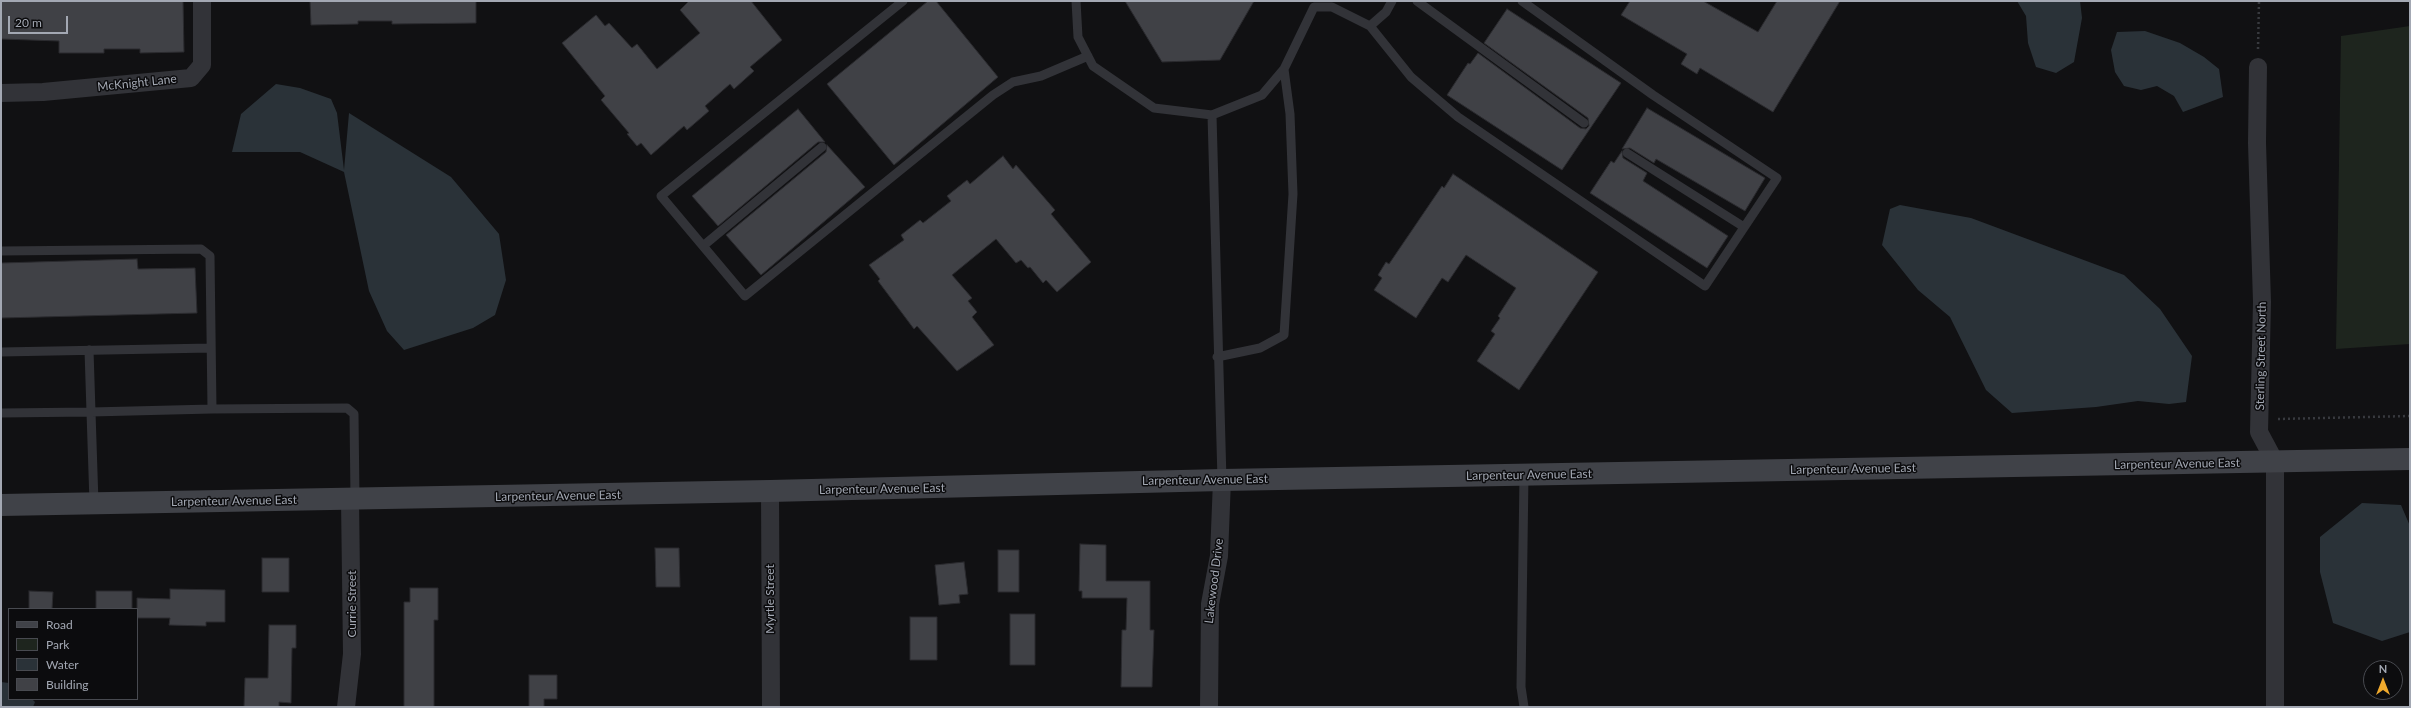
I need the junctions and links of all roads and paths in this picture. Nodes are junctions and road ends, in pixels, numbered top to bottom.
1 (202, 1) edge
2 (903, 1) edge
3 (1076, 1) edge
4 (1392, 1) edge
5 (1417, 1) edge
6 (1522, 1) edge
7 (2259, 1) edge
8 (1316, 4) edge
9 (1370, 26) junction
10 (1088, 56) junction
11 (2258, 67) joint
12 (1284, 69) junction
13 (1, 93) edge
14 (1212, 115) junction
15 (1584, 123) dead end
16 (822, 147) dead end
17 (1627, 153) dead end
18 (1744, 227) junction
19 (702, 246) junction
20 (1, 251) edge
21 (212, 348) junction
22 (89, 350) junction
23 (1, 352) edge
24 (1217, 357) junction
25 (212, 409) junction
26 (91, 412) junction
27 (1, 413) edge
28 (2410, 416) edge
29 (2259, 420) junction
30 (2410, 459) edge
31 (2274, 462) junction
32 (1524, 475) junction
33 (1222, 480) junction
34 (770, 492) junction
35 (353, 500) junction
36 (94, 503) junction
37 (1, 505) edge
38 (346, 707) edge
39 (771, 707) edge
40 (1209, 707) edge
41 (1524, 707) edge
42 (2274, 707) edge

1 - 13 street, McKnight Lane
2 - 19 lane
3 - 10 lane
4 - 9 lane
5 - 15 lane
6 - 18 lane
7 - 11 path
8 - 9 lane
8 - 12 lane
9 - 18 lane
10 - 14 lane
10 - 19 lane
11 - 29 street, Sterling Street North
12 - 14 lane
12 - 24 lane
14 - 24 lane
16 - 19 lane
17 - 18 lane
20 - 21 lane
21 - 22 lane
21 - 25 lane
22 - 23 lane
22 - 26 lane
24 - 33 lane
25 - 26 lane
25 - 35 lane
26 - 27 lane
26 - 36 lane
28 - 29 path
29 - 31 street, Sterling Street North
30 - 31 street, Larpenteur Avenue East
31 - 32 street, Larpenteur Avenue East
31 - 42 street, Sterling Street North
32 - 33 street, Larpenteur Avenue East
32 - 41 lane
33 - 34 street, Larpenteur Avenue East
33 - 40 street, Lakewood Drive
34 - 35 street, Larpenteur Avenue East
34 - 39 street, Myrtle Street
35 - 36 street, Larpenteur Avenue East
35 - 38 street, Currie Street
36 - 37 street, Larpenteur Avenue East

